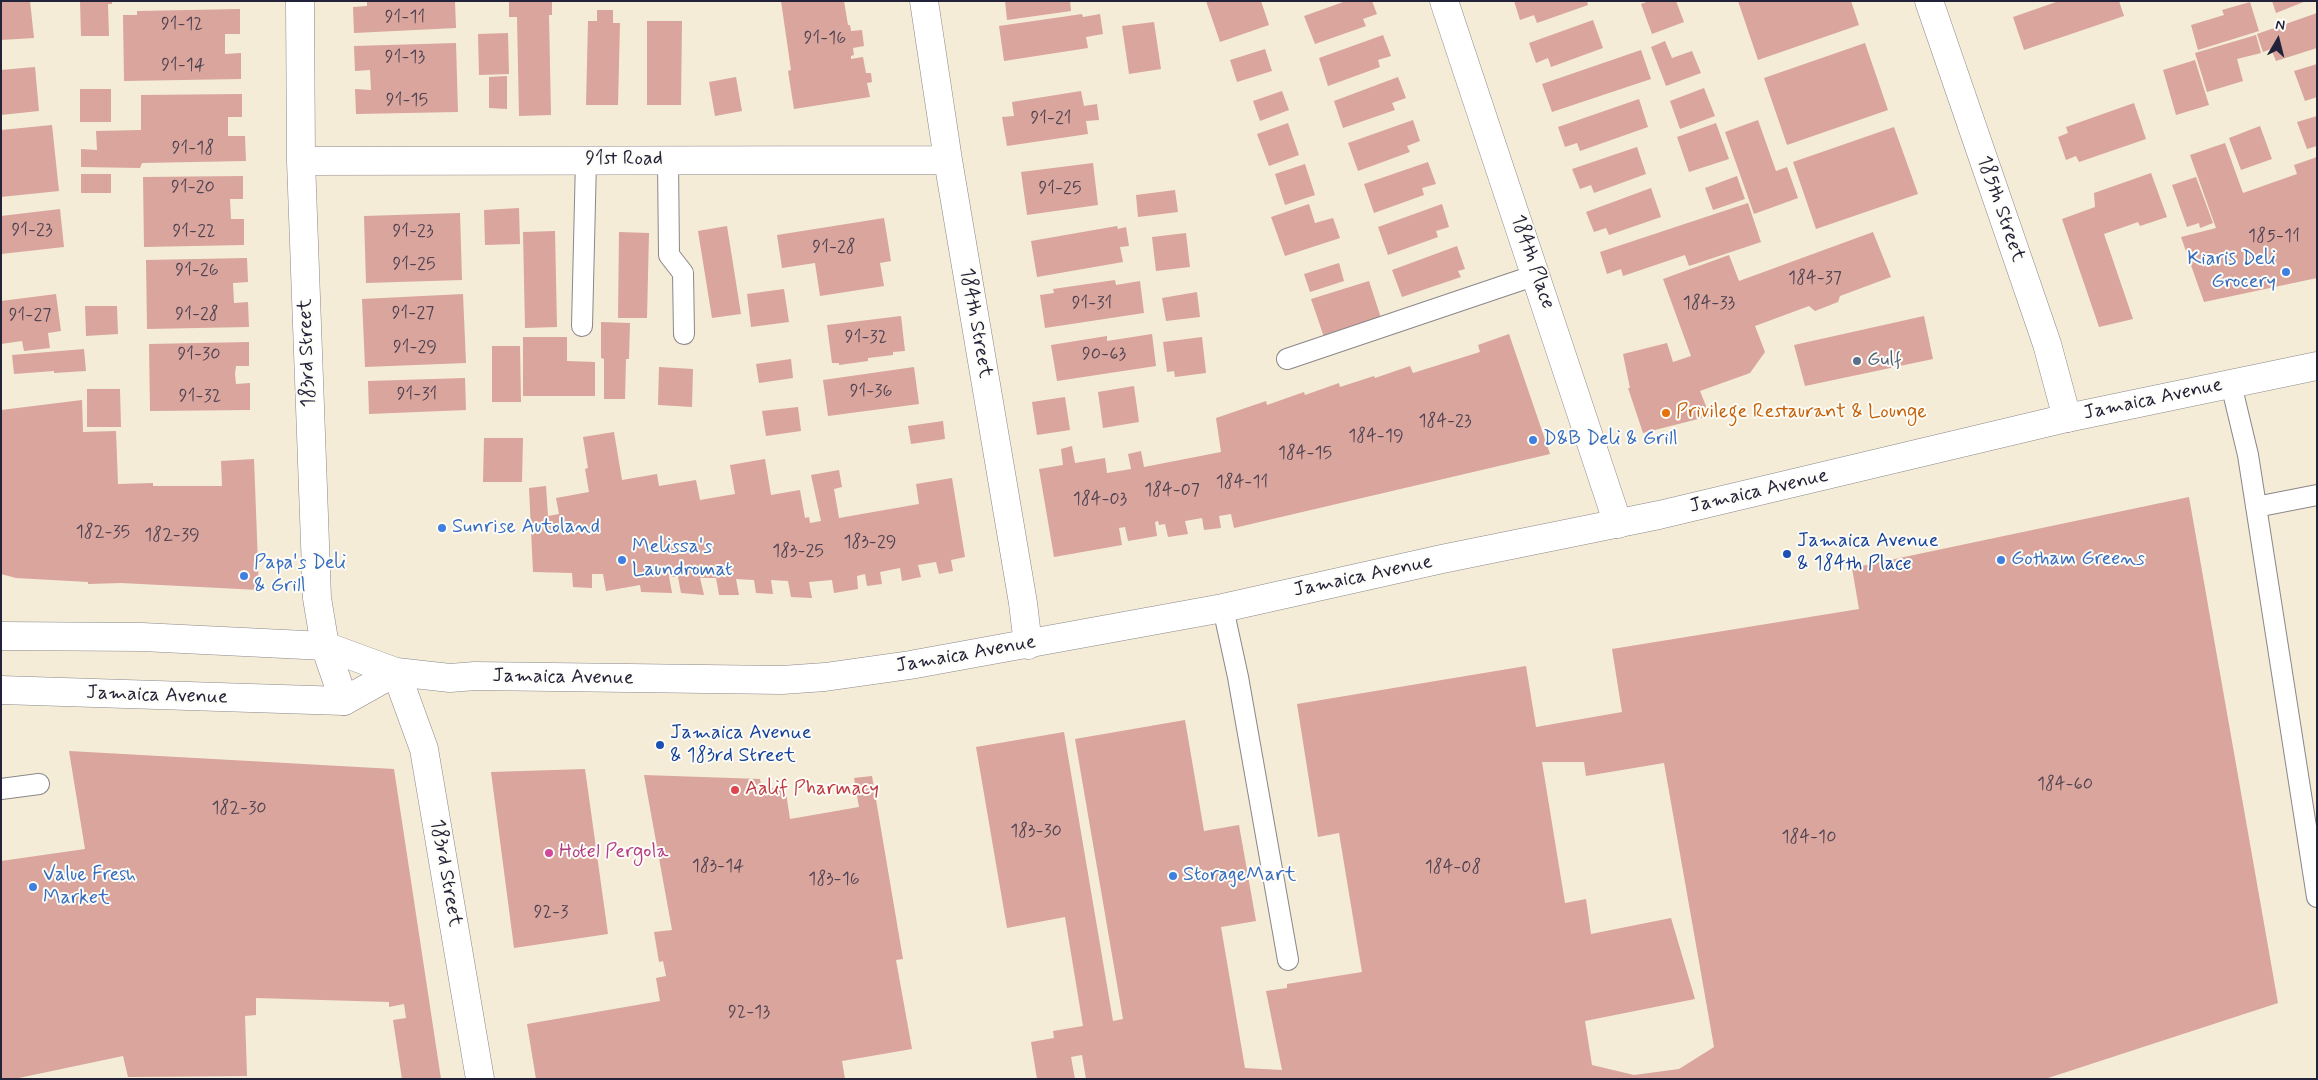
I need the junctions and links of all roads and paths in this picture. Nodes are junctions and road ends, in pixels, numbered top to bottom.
1 (300, 1) edge
2 (924, 1) edge
3 (1444, 1) edge
4 (1928, 1) edge
5 (301, 160) junction
6 (586, 160) junction
7 (668, 160) junction
8 (948, 160) junction
9 (1536, 275) junction
10 (582, 326) dead end
11 (684, 334) dead end
12 (1287, 359) dead end
13 (2317, 366) edge
14 (2231, 384) junction
15 (2067, 418) junction
16 (2317, 495) edge
17 (2256, 507) junction
18 (1618, 524) junction
19 (1223, 608) junction
20 (1, 636) edge
21 (1028, 645) junction
22 (325, 646) junction
23 (396, 672) junction
24 (1, 690) edge
25 (344, 701) junction
26 (39, 784) dead end
27 (1, 789) edge
28 (2317, 897) edge
29 (1288, 960) dead end
30 (480, 1079) edge

1 - 5 street, 183rd Street
2 - 8 street, 184th Street
3 - 9 street, 184th Place
4 - 15 street, 185th Street
5 - 6 street, 91st Road
5 - 22 street, 183rd Street
6 - 7 street, 91st Road
6 - 10 lane
7 - 8 street, 91st Road
7 - 11 lane
8 - 21 street, 184th Street
9 - 12 lane
9 - 18 street, 184th Place
13 - 14 street, Jamaica Avenue
14 - 15 street, Jamaica Avenue
14 - 17 lane
15 - 18 street, Jamaica Avenue
16 - 17 lane
17 - 28 lane
18 - 19 street, Jamaica Avenue
19 - 21 street, Jamaica Avenue
19 - 29 lane
20 - 22 street, Jamaica Avenue
21 - 23 street, Jamaica Avenue
22 - 23 street, Jamaica Avenue
22 - 25 street, 183rd Street
23 - 25 street
23 - 30 street, 183rd Street
24 - 25 street, Jamaica Avenue
26 - 27 lane

